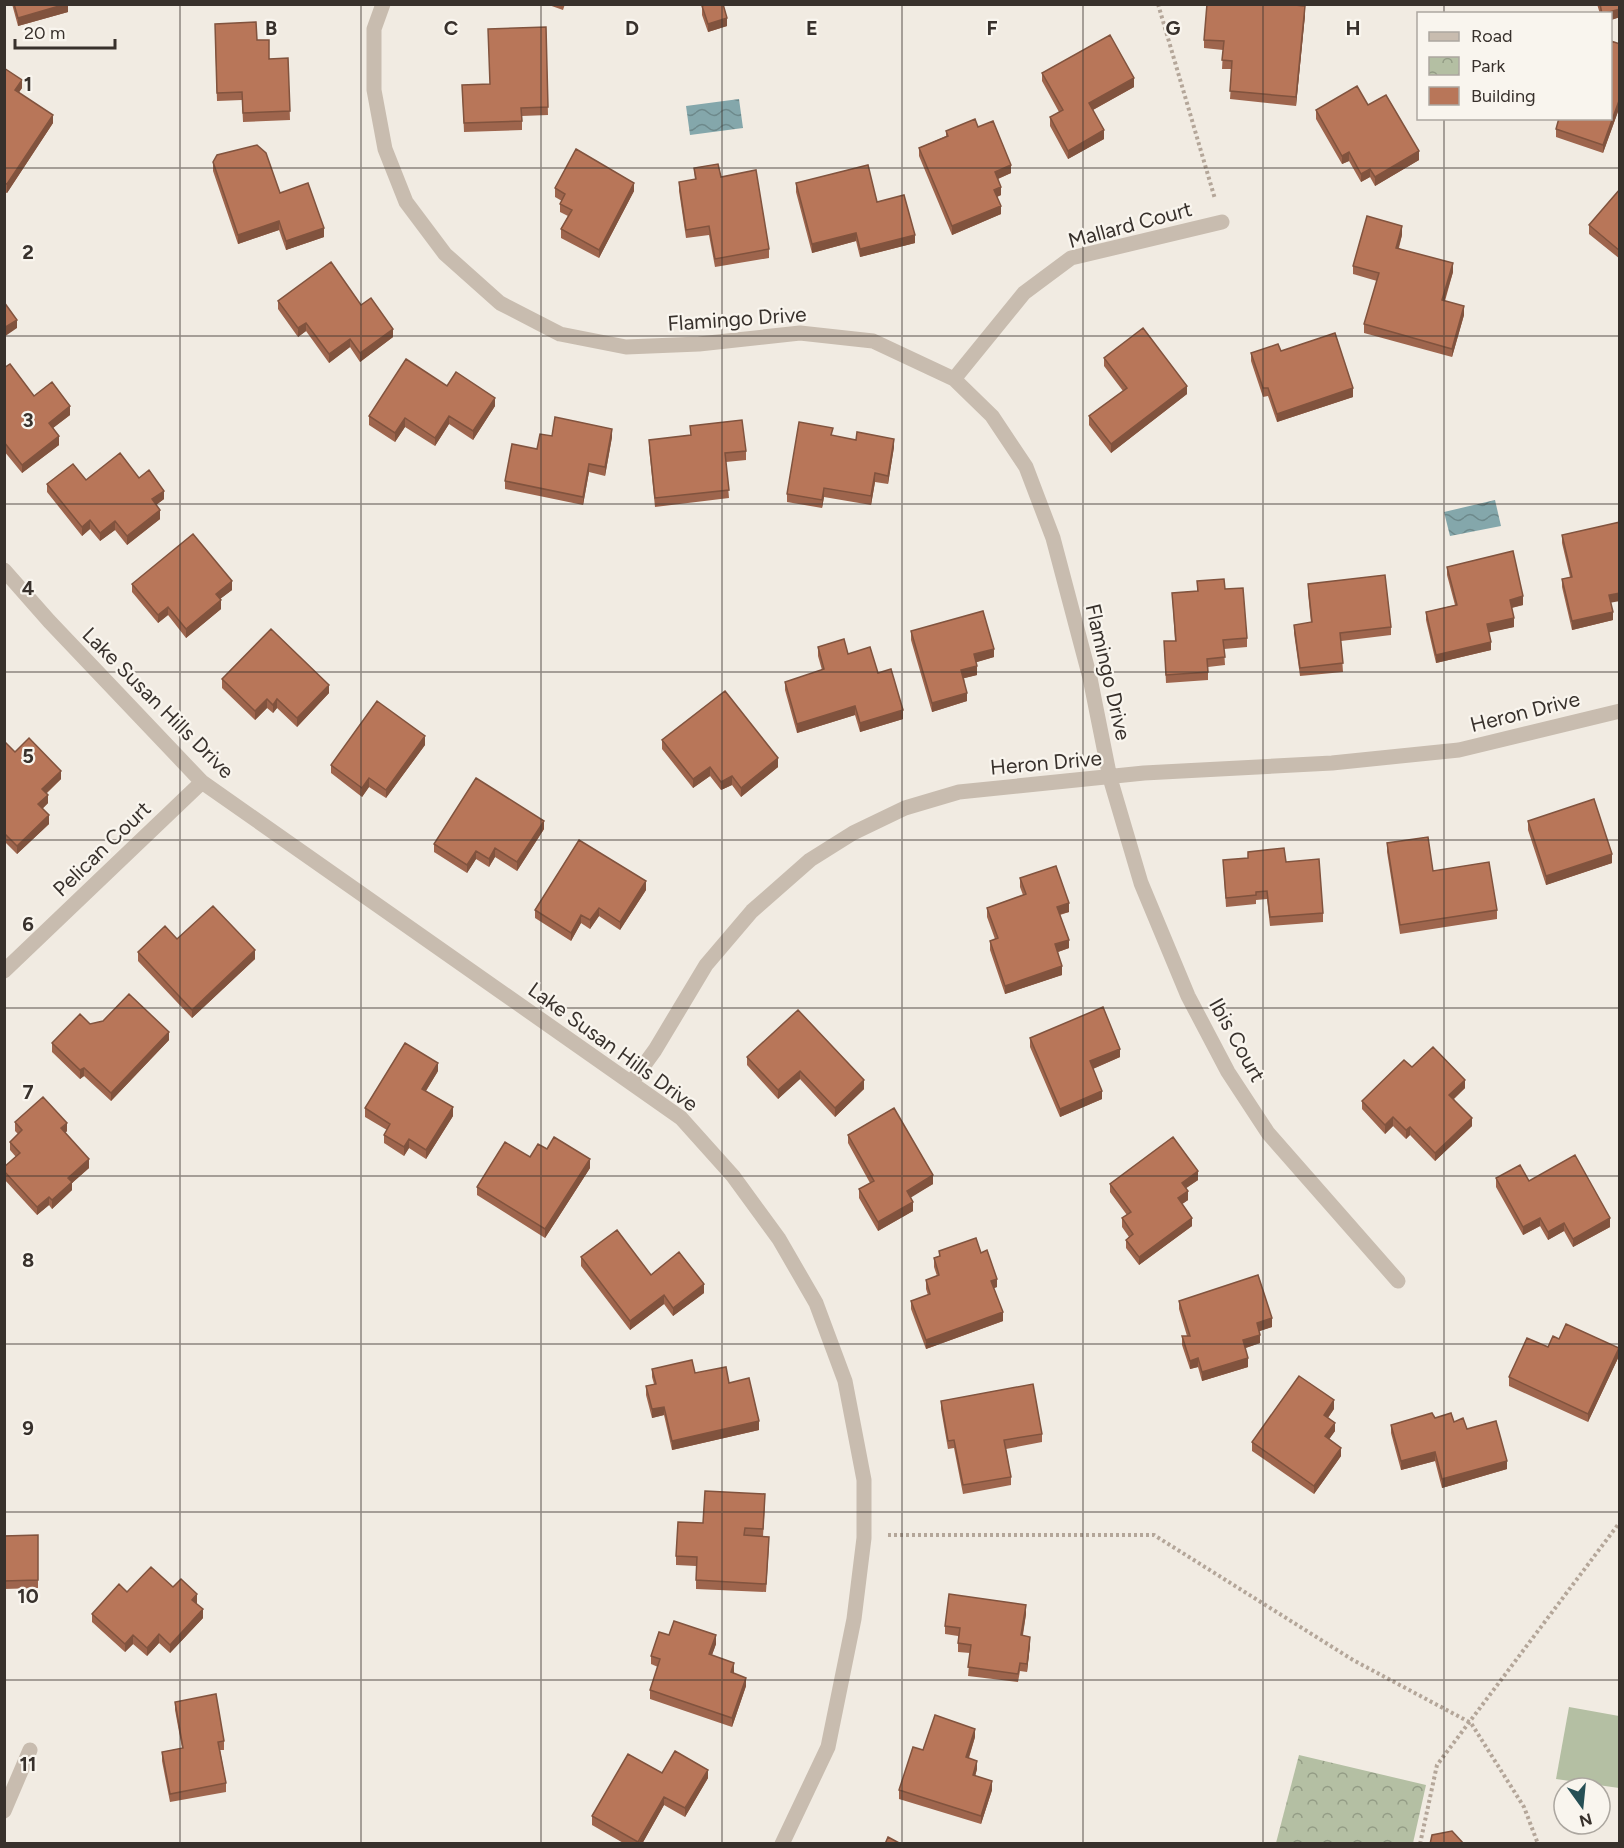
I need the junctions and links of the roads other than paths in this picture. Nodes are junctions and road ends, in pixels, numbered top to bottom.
1 (383, 4) edge
2 (1222, 222) road end
3 (954, 379) junction
4 (4, 570) edge
5 (1620, 711) edge
6 (1110, 778) junction
7 (202, 782) junction
8 (4, 971) edge
9 (631, 1083) junction
10 (1398, 1281) dead end
11 (30, 1750) dead end
12 (4, 1811) edge
13 (782, 1844) edge

1 - 3 street, Flamingo Drive
2 - 3 street, Mallard Court
3 - 6 street, Flamingo Drive
4 - 7 street, Lake Susan Hills Drive
5 - 6 street, Heron Drive
6 - 9 street, Heron Drive
6 - 10 street, Ibis Court
7 - 8 street, Pelican Court
7 - 9 street, Lake Susan Hills Drive
9 - 13 street, Lake Susan Hills Drive
11 - 12 street

